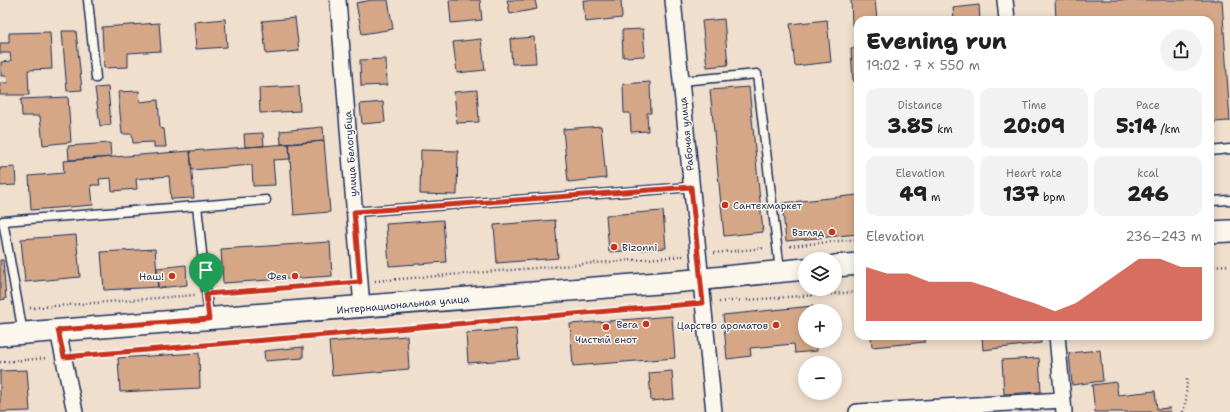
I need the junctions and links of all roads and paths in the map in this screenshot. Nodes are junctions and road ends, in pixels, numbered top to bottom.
1 (88, 0) edge
2 (338, 0) edge
3 (673, 0) edge
4 (1005, 0) edge
5 (1007, 16) edge
6 (96, 78) dead end
7 (681, 81) junction
8 (1230, 149) edge
9 (1214, 151) edge
10 (691, 187) junction
11 (266, 200) dead end
12 (1230, 200) edge
13 (1214, 201) edge
14 (197, 206) junction
15 (354, 212) junction
16 (2, 222) edge
17 (1230, 231) edge
18 (1214, 232) edge
19 (854, 239) edge
20 (777, 247) junction
21 (698, 255) junction
22 (854, 264) edge
23 (842, 265) edge
24 (1230, 265) edge
25 (1214, 266) edge
26 (798, 270) edge
27 (780, 272) junction
28 (700, 280) junction
29 (360, 282) junction
30 (854, 292) edge
31 (206, 294) junction
32 (703, 303) junction
33 (362, 308) junction
34 (19, 309) junction
35 (209, 319) junction
36 (58, 330) junction
37 (23, 333) junction
38 (0, 335) edge
39 (1057, 340) edge
40 (64, 357) junction
41 (0, 362) edge
42 (1187, 377) dead end
43 (1064, 406) edge
44 (75, 412) edge
45 (714, 412) edge
46 (857, 412) edge
47 (1183, 412) edge

1 - 6 lane
2 - 15 street, улица Белогубца
3 - 7 street, Рабочая улица
4 - 5 street
7 - 10 street, Рабочая улица
7 - 20 lane
8 - 9 lane
10 - 15 lane
10 - 21 street, Рабочая улица
11 - 14 lane
12 - 13 lane
14 - 16 lane
14 - 31 lane
15 - 29 street, улица Белогубца
16 - 34 lane
17 - 18 main road
19 - 20 path
20 - 21 path
20 - 27 lane
21 - 28 street, Рабочая улица
21 - 29 path
22 - 23 main road
24 - 25 path
26 - 27 main road, Интернациональная улица
27 - 28 main road, Интернациональная улица
28 - 32 street, Рабочая улица
28 - 33 main road, Интернациональная улица
29 - 31 path
29 - 33 street, улица Белогубца
30 - 32 path
31 - 34 path
31 - 35 lane
32 - 40 path
32 - 45 street, Рабочая улица
33 - 35 main road, Интернациональная улица
34 - 37 lane
35 - 36 main road, Интернациональная улица
36 - 37 main road, Интернациональная улица
36 - 40 street
37 - 38 main road, Интернациональная улица
39 - 43 street
40 - 41 path
40 - 44 street
42 - 47 path
43 - 46 street

